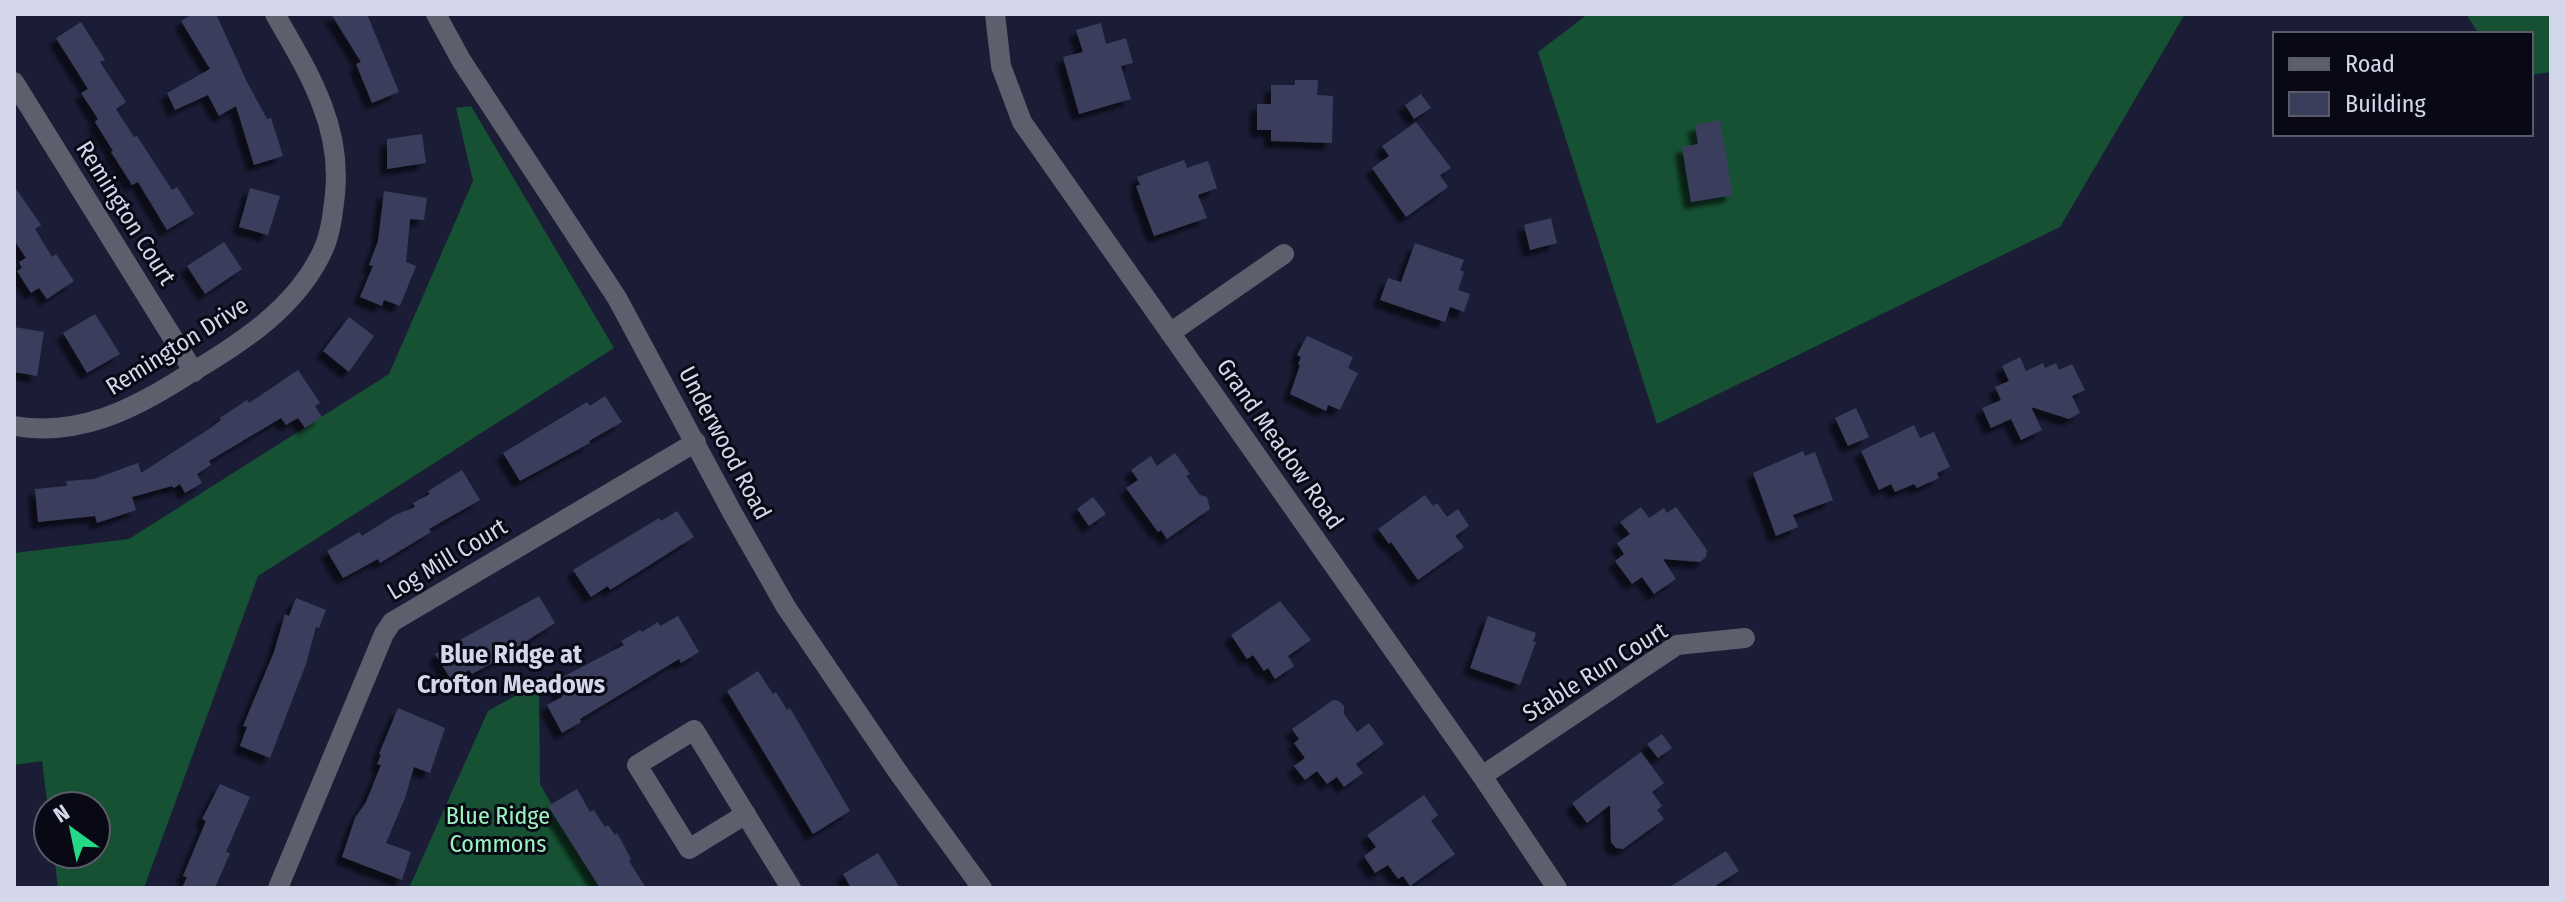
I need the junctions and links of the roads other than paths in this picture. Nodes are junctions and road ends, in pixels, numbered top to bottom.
1 (275, 14) edge
2 (436, 14) edge
3 (995, 14) edge
4 (14, 82) edge
5 (1284, 254) dead end
6 (1170, 333) junction
7 (194, 372) junction
8 (14, 426) edge
9 (696, 442) junction
10 (1745, 638) dead end
11 (1482, 776) junction
12 (746, 814) junction
13 (278, 888) edge
14 (791, 888) edge
15 (982, 888) edge
16 (1557, 888) edge

1 - 7 street, Remington Drive
2 - 9 street, Underwood Road
3 - 6 street, Grand Meadow Road
4 - 7 street, Remington Court
5 - 6 street
6 - 11 street, Grand Meadow Road
7 - 8 street, Remington Drive
9 - 13 street, Log Mill Court
9 - 15 street, Underwood Road
10 - 11 street, Stable Run Court
11 - 16 street, Grand Meadow Road
12 - 12 street
12 - 14 street

